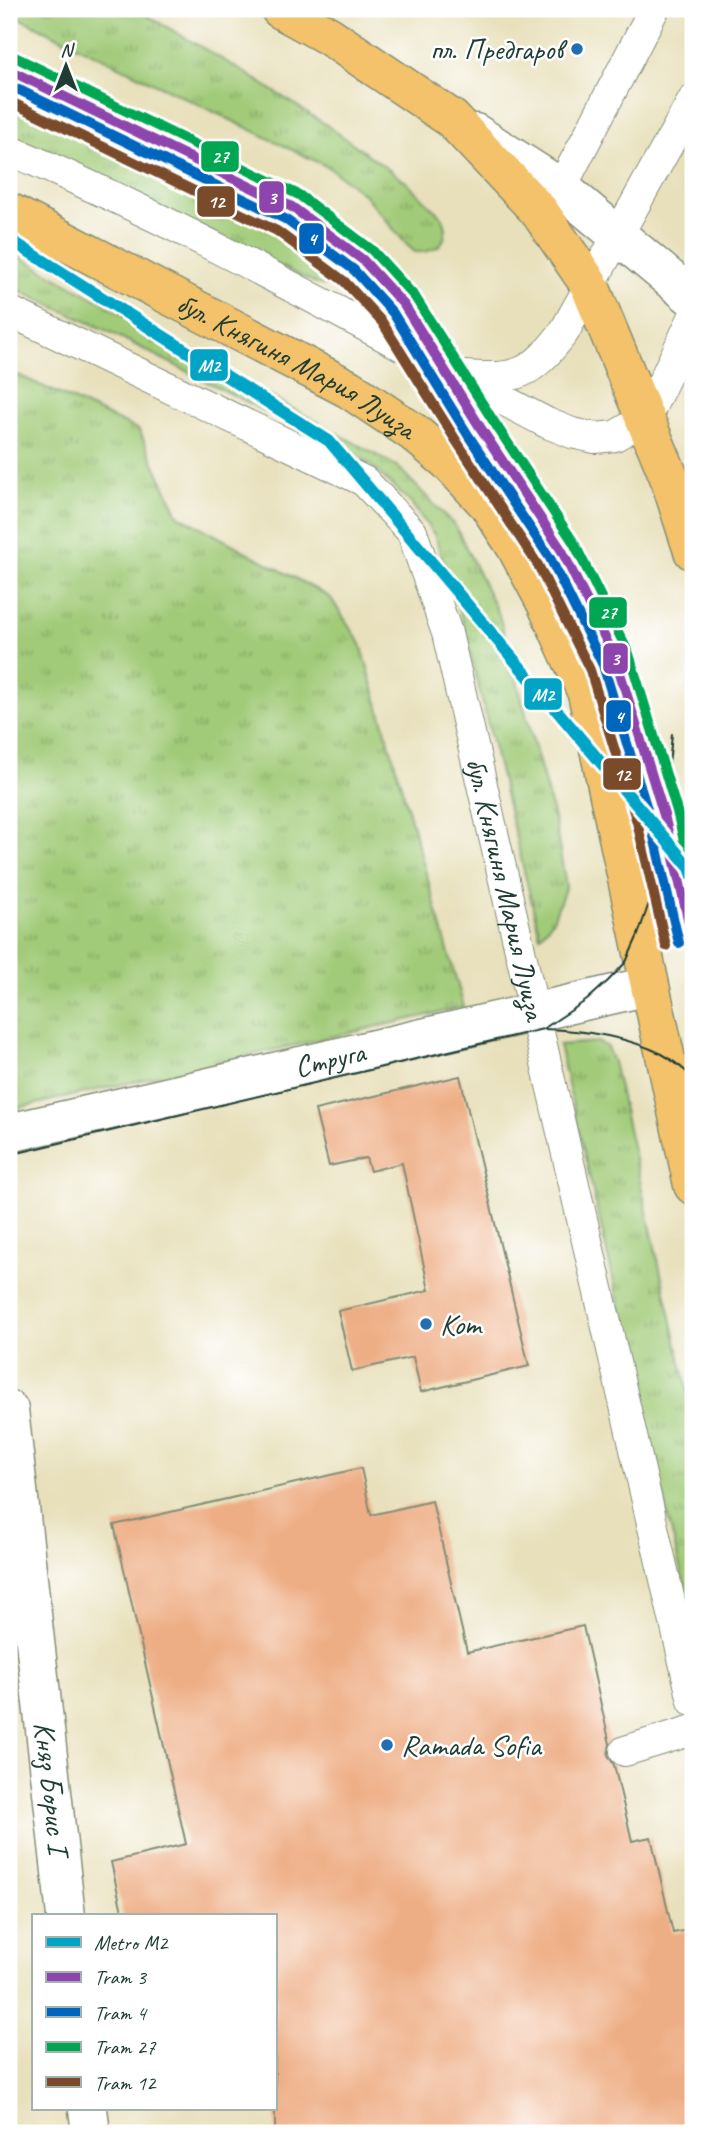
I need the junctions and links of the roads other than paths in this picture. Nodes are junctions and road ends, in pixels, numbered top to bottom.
1 (280, 9) edge
2 (654, 9) edge
3 (693, 100) edge
4 (452, 119) junction
5 (9, 150) edge
6 (561, 188) junction
7 (9, 212) edge
8 (619, 235) junction
9 (589, 284) junction
10 (693, 298) edge
11 (9, 311) edge
12 (693, 318) edge
13 (457, 376) junction
14 (646, 418) junction
15 (693, 551) edge
16 (649, 986) junction
17 (534, 1012) junction
18 (9, 1133) edge
19 (693, 1185) edge
20 (9, 1410) edge
21 (693, 1701) edge
22 (693, 1730) edge
23 (625, 1751) dead end
24 (66, 1914) edge
25 (88, 2110) edge
26 (91, 2133) edge

1 - 4 main road
2 - 6 lane
3 - 8 lane
4 - 6 street
4 - 9 main road
5 - 13 lane
6 - 8 street
7 - 16 main road, бул. Княгиня Мария Луиза
8 - 9 lane
8 - 10 street
9 - 13 lane
9 - 14 main road
11 - 17 lane, бул. Княгиня Мария Луиза
12 - 14 lane
13 - 14 lane
14 - 15 main road
16 - 17 street, Струга
16 - 19 main road, бул. Княгиня Мария Луиза
17 - 18 street, Струга
17 - 21 lane, бул. Княгиня Мария Луиза
20 - 24 street, Княз Борис I
22 - 23 lane
25 - 26 street

